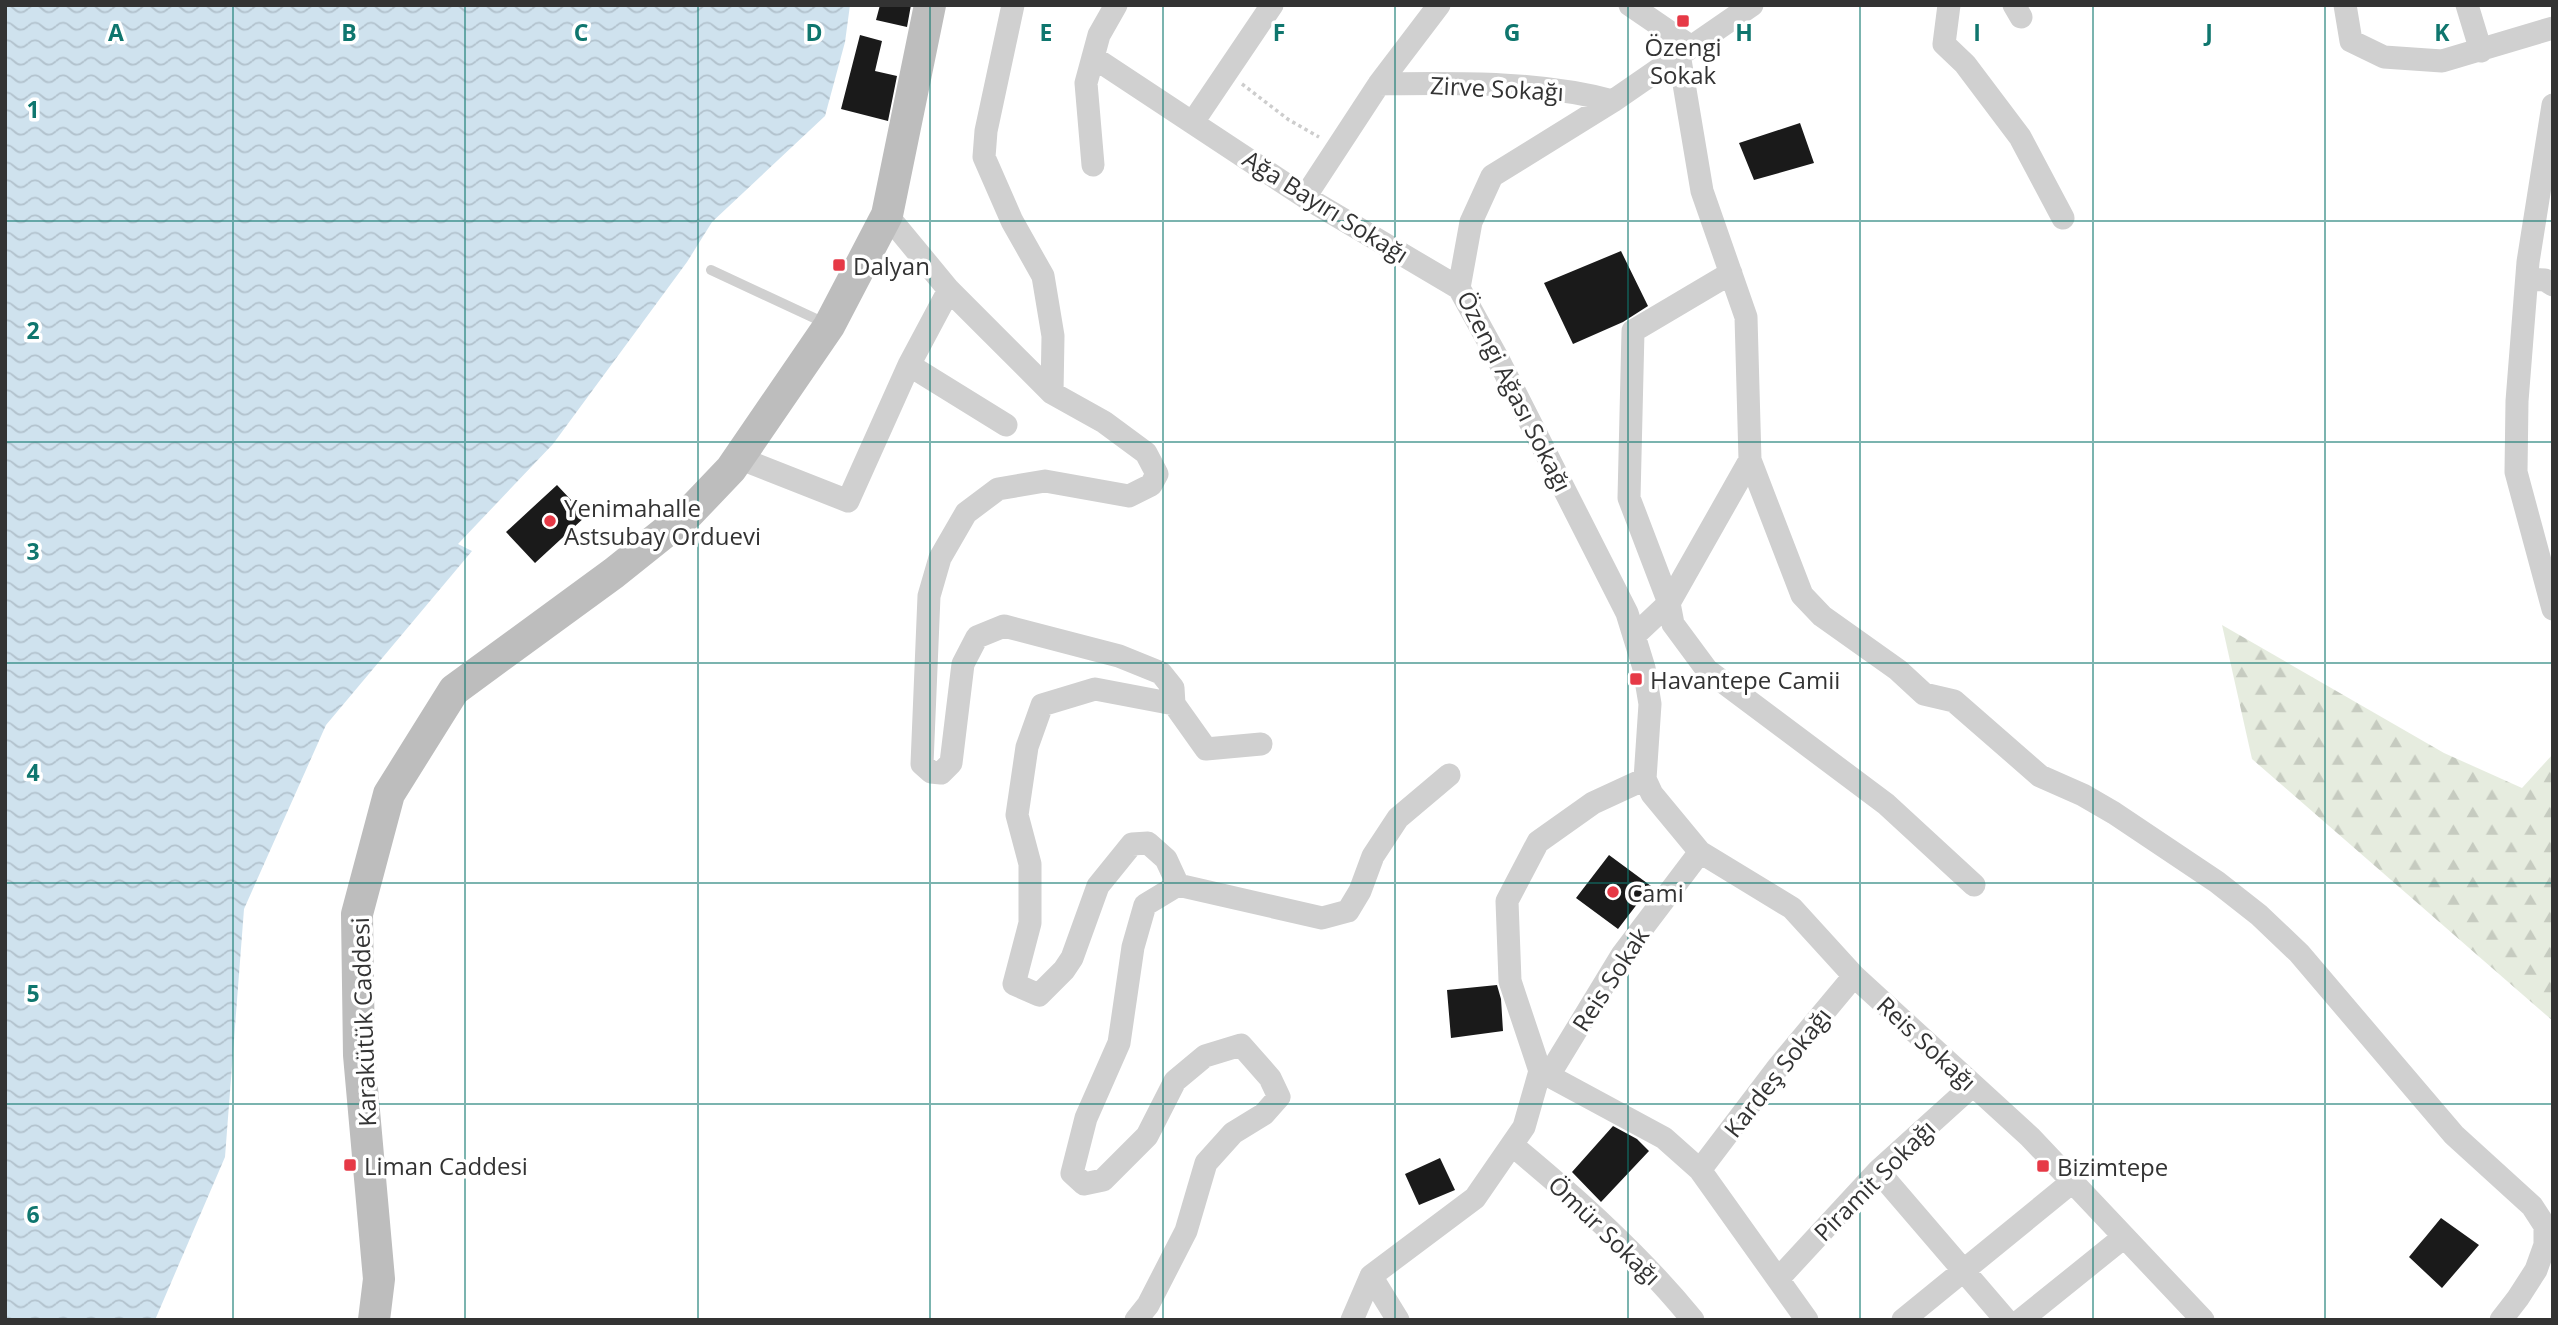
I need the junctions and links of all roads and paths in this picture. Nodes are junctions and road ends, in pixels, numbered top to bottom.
1 (930, 5) edge
2 (1013, 5) edge
3 (1116, 5) edge
4 (1272, 5) edge
5 (1439, 5) edge
6 (1630, 5) edge
7 (1752, 5) edge
8 (1949, 5) edge
9 (2345, 5) edge
10 (2467, 5) edge
11 (2553, 28) edge
12 (1684, 50) junction
13 (2480, 51) junction
14 (1093, 57) junction
15 (1228, 69) junction
16 (1379, 84) junction
17 (1613, 101) junction
18 (2553, 105) edge
19 (1193, 122) junction
20 (1336, 147) junction
21 (1093, 165) dead end
22 (2547, 175) edge
23 (1305, 197) junction
24 (887, 215) junction
25 (2063, 218) dead end
26 (711, 270) dead end
27 (1731, 273) junction
28 (2527, 279) junction
29 (2553, 285) edge
30 (1460, 288) junction
31 (949, 290) junction
32 (829, 326) junction
33 (909, 365) junction
34 (1052, 393) junction
35 (1006, 425) dead end
36 (738, 458) junction
37 (1750, 460) junction
38 (1669, 603) junction
39 (2553, 609) edge
40 (1635, 635) junction
41 (1174, 704) junction
42 (1261, 744) dead end
43 (1449, 775) dead end
44 (1645, 779) junction
45 (1700, 852) junction
46 (1178, 885) junction
47 (1974, 885) dead end
48 (1854, 976) junction
49 (1545, 1073) junction
50 (1973, 1085) junction
51 (1512, 1144) junction
52 (1700, 1170) junction
53 (1878, 1171) junction
54 (2072, 1182) junction
55 (2124, 1237) junction
56 (1965, 1269) junction
57 (1371, 1276) junction
58 (1779, 1278) junction
59 (374, 1320) edge
60 (1136, 1320) edge
61 (1352, 1320) edge
62 (1398, 1320) edge
63 (1693, 1320) edge
64 (1807, 1320) edge
65 (1903, 1320) edge
66 (2006, 1320) edge
67 (2021, 1320) edge
68 (2203, 1320) edge
69 (2501, 1320) edge

1 - 24 main road, Karakütük Caddesi
2 - 34 street
3 - 14 street
4 - 15 street
5 - 16 street
6 - 12 street
7 - 12 street, Özengi Ağası Sokağı
8 - 25 street
9 - 13 street
10 - 13 street
11 - 13 street
12 - 17 street, Özengi Ağası Sokağı
12 - 27 street
14 - 19 street, Ağa Bayırı Sokağı
14 - 21 street
15 - 19 street
15 - 20 path
16 - 17 street, Zirve Sokağı
16 - 20 street
17 - 30 street, Özengi Ağası Sokağı
18 - 22 street
19 - 23 street, Ağa Bayırı Sokağı
20 - 23 street
22 - 28 street
23 - 30 street, Ağa Bayırı Sokağı
24 - 31 street
24 - 32 main road, Karakütük Caddesi
26 - 32 lane
27 - 37 street
27 - 38 street
28 - 29 street
28 - 39 street
30 - 40 street, Özengi Ağası Sokağı
31 - 33 street
31 - 34 street
32 - 36 main road, Karakütük Caddesi
33 - 35 street
33 - 36 street
34 - 41 street
36 - 59 main road, Karakütük Caddesi
37 - 38 street
37 - 69 street
38 - 40 street
38 - 47 street
40 - 44 street, Özengi Ağası Sokağı
41 - 42 street
41 - 46 street
43 - 46 street
44 - 45 street, Reis Sokağı
44 - 49 street
45 - 48 street, Reis Sokağı
45 - 49 street, Reis Sokak
46 - 60 street
48 - 50 street, Reis Sokağı
48 - 52 street, Kardeş Sokağı
49 - 51 street, Reis Sokak
49 - 52 street
50 - 53 street, Piramit Sokağı
50 - 54 street, Reis Sokağı
51 - 57 street, Reis Sokak
51 - 63 street, Ömür Sokağı
52 - 58 street
53 - 56 street
53 - 58 street, Piramit Sokağı
54 - 55 street, Reis Sokağı
54 - 56 street
55 - 67 street
55 - 68 street, Reis Sokağı
56 - 65 street
56 - 66 street
57 - 61 street
57 - 62 street
58 - 64 street

